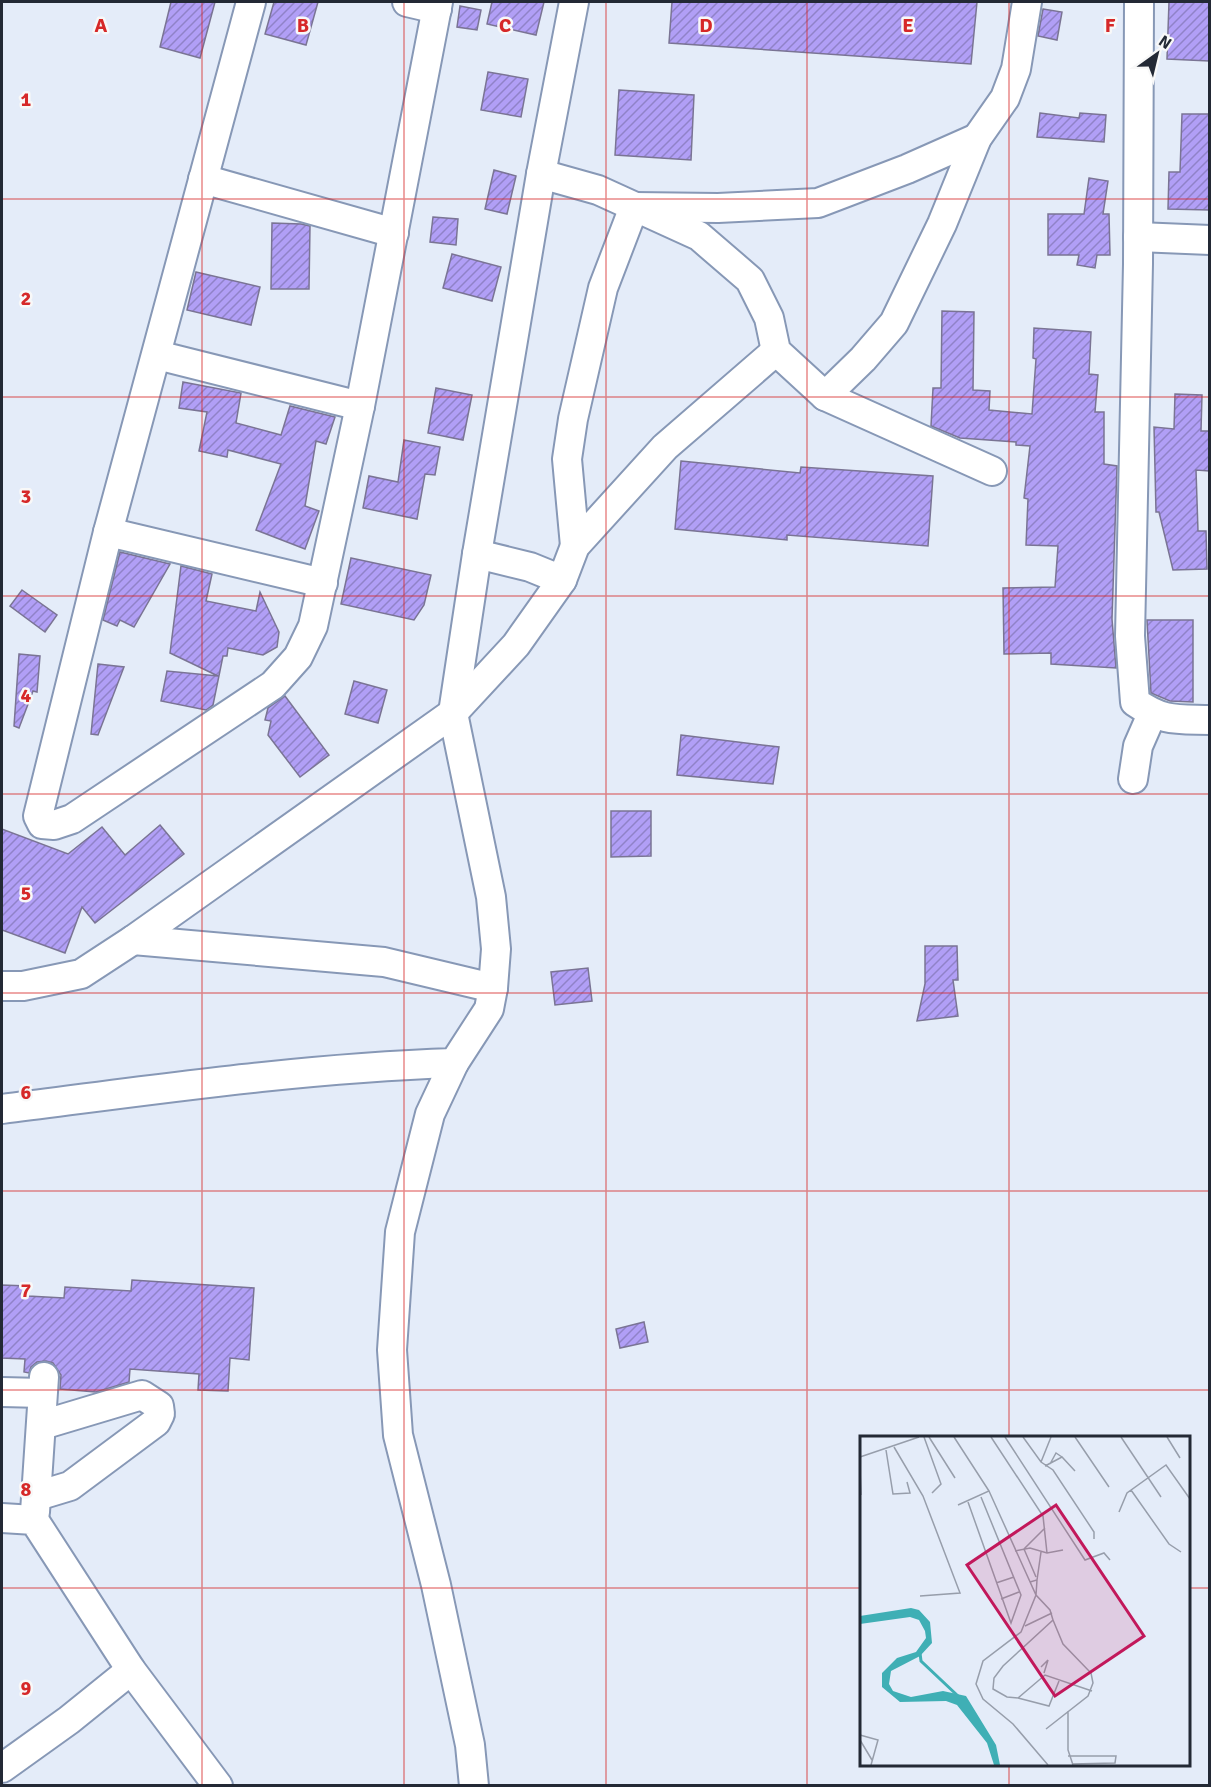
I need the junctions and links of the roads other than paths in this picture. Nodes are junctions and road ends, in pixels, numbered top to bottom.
1 (251, 2) edge
2 (407, 2) edge
3 (574, 2) edge
4 (1028, 2) edge
5 (1139, 2) edge
6 (438, 5) edge
7 (977, 138) junction
8 (541, 174) junction
9 (203, 179) junction
10 (634, 207) junction
11 (393, 233) junction
12 (1138, 237) junction
13 (1209, 240) edge
14 (776, 351) junction
15 (157, 355) junction
16 (825, 396) junction
17 (360, 406) junction
18 (992, 471) dead end
19 (108, 532) junction
20 (575, 546) junction
21 (477, 554) junction
22 (562, 580) junction
23 (323, 583) junction
24 (453, 713) junction
25 (1152, 714) junction
26 (1209, 720) edge
27 (1133, 778) dead end
28 (133, 940) junction
29 (2, 986) edge
30 (493, 988) junction
31 (454, 1063) junction
32 (2, 1110) edge
33 (2, 1392) edge
34 (42, 1425) junction
35 (35, 1508) junction
36 (2, 1518) edge
37 (131, 1670) junction
38 (2, 1768) edge
39 (218, 1785) edge
40 (474, 1785) edge

1 - 9 street
2 - 6 street
3 - 8 street
4 - 7 street
5 - 12 street
6 - 11 street
7 - 10 street
7 - 16 street
8 - 10 street
8 - 21 street
9 - 11 street
9 - 15 street
10 - 14 street
10 - 20 street
11 - 17 street
12 - 13 street
12 - 25 street
14 - 16 street
14 - 20 street
15 - 17 street
15 - 19 street
16 - 18 street
17 - 23 street
19 - 23 street
19 - 23 street
20 - 22 street
21 - 22 street
21 - 24 street
22 - 24 street
24 - 28 street
24 - 30 street
25 - 26 street
25 - 27 street
28 - 29 street
28 - 30 street
30 - 31 street
31 - 32 street
31 - 40 street
33 - 34 street
34 - 35 street
34 - 35 street
35 - 36 street
35 - 37 street
37 - 38 street
37 - 39 street

